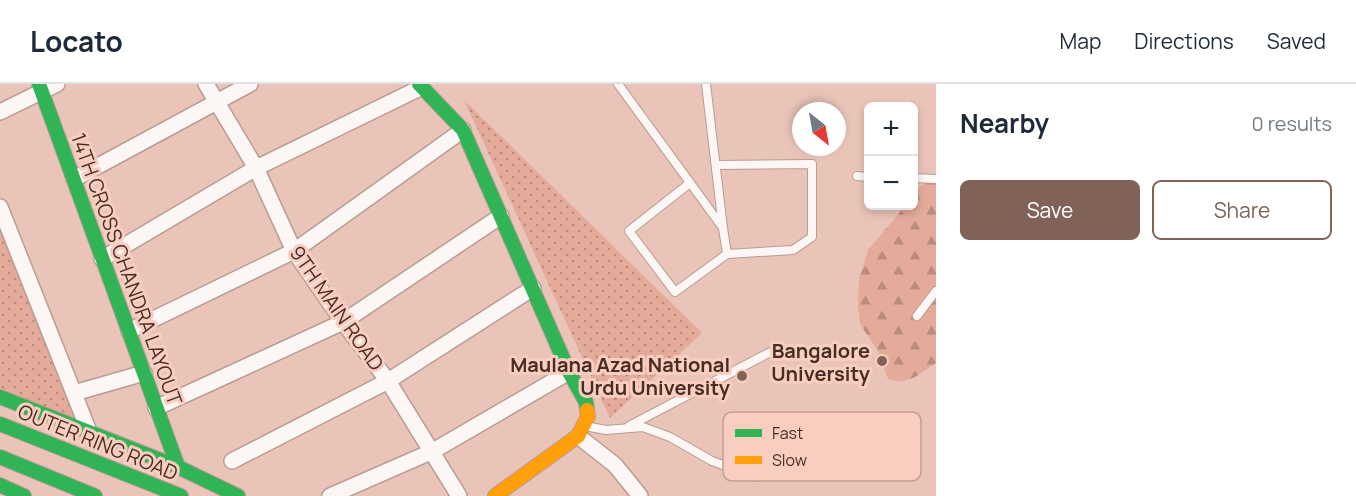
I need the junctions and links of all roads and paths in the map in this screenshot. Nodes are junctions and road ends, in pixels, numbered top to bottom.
1 (57, 84) edge
2 (206, 84) edge
3 (250, 84) edge
4 (618, 84) edge
5 (706, 84) edge
6 (420, 85) edge
7 (41, 88) edge
8 (217, 103) junction
9 (0, 112) edge
10 (463, 130) junction
11 (716, 165) junction
12 (256, 168) junction
13 (857, 176) dead end
14 (864, 177) edge
15 (918, 178) edge
16 (74, 179) junction
17 (936, 179) edge
18 (690, 183) junction
19 (0, 207) edge
20 (501, 216) junction
21 (723, 228) junction
22 (294, 251) junction
23 (727, 254) junction
24 (102, 259) junction
25 (533, 288) junction
26 (936, 291) edge
27 (917, 316) dead end
28 (343, 322) junction
29 (129, 331) junction
30 (780, 347) dead end
31 (568, 372) junction
32 (144, 373) junction
33 (388, 381) junction
34 (74, 393) junction
35 (0, 397) edge
36 (156, 408) junction
37 (0, 424) edge
38 (625, 428) junction
39 (581, 431) junction
40 (90, 434) junction
41 (433, 451) junction
42 (0, 458) edge
43 (232, 460) dead end
44 (723, 465) edge
45 (178, 467) junction
46 (0, 485) edge
47 (24, 496) edge
48 (95, 496) edge
49 (181, 496) edge
50 (238, 496) edge
51 (330, 496) edge
52 (459, 496) edge
53 (495, 496) edge
54 (640, 496) edge

1 - 7 street
2 - 8 street, 9TH MAIN ROAD
3 - 8 street
4 - 18 lane
5 - 11 lane
6 - 10 main road
6 - 12 street
7 - 9 street
7 - 16 main road, 14TH CROSS CHANDRA LAYOUT
8 - 12 street, 9TH MAIN ROAD
8 - 16 street
10 - 20 main road
10 - 22 street
11 - 21 lane
11 - 23 lane
12 - 22 street, 9TH MAIN ROAD
12 - 24 street
13 - 14 lane
15 - 17 lane
16 - 24 main road, 14TH CROSS CHANDRA LAYOUT
18 - 21 lane
18 - 23 lane
19 - 34 street
20 - 25 main road
20 - 28 street
21 - 23 lane
22 - 28 street, 9TH MAIN ROAD
22 - 29 street
24 - 29 main road, 14TH CROSS CHANDRA LAYOUT
25 - 31 main road
25 - 33 street
26 - 27 lane
28 - 33 street, 9TH MAIN ROAD
28 - 36 street
29 - 32 main road, 14TH CROSS CHANDRA LAYOUT
30 - 38 lane
31 - 39 main road
31 - 41 street
32 - 34 street
32 - 36 main road, 14TH CROSS CHANDRA LAYOUT
33 - 41 street, 9TH MAIN ROAD
33 - 43 street
34 - 40 street
35 - 40 main road
36 - 45 main road, 14TH CROSS CHANDRA LAYOUT
37 - 49 main road, OUTER RING ROAD
38 - 39 lane
38 - 44 lane
39 - 53 main road
39 - 54 street
40 - 45 main road
41 - 51 street
41 - 52 street, 9TH MAIN ROAD
42 - 48 main road
45 - 50 main road
46 - 47 main road

